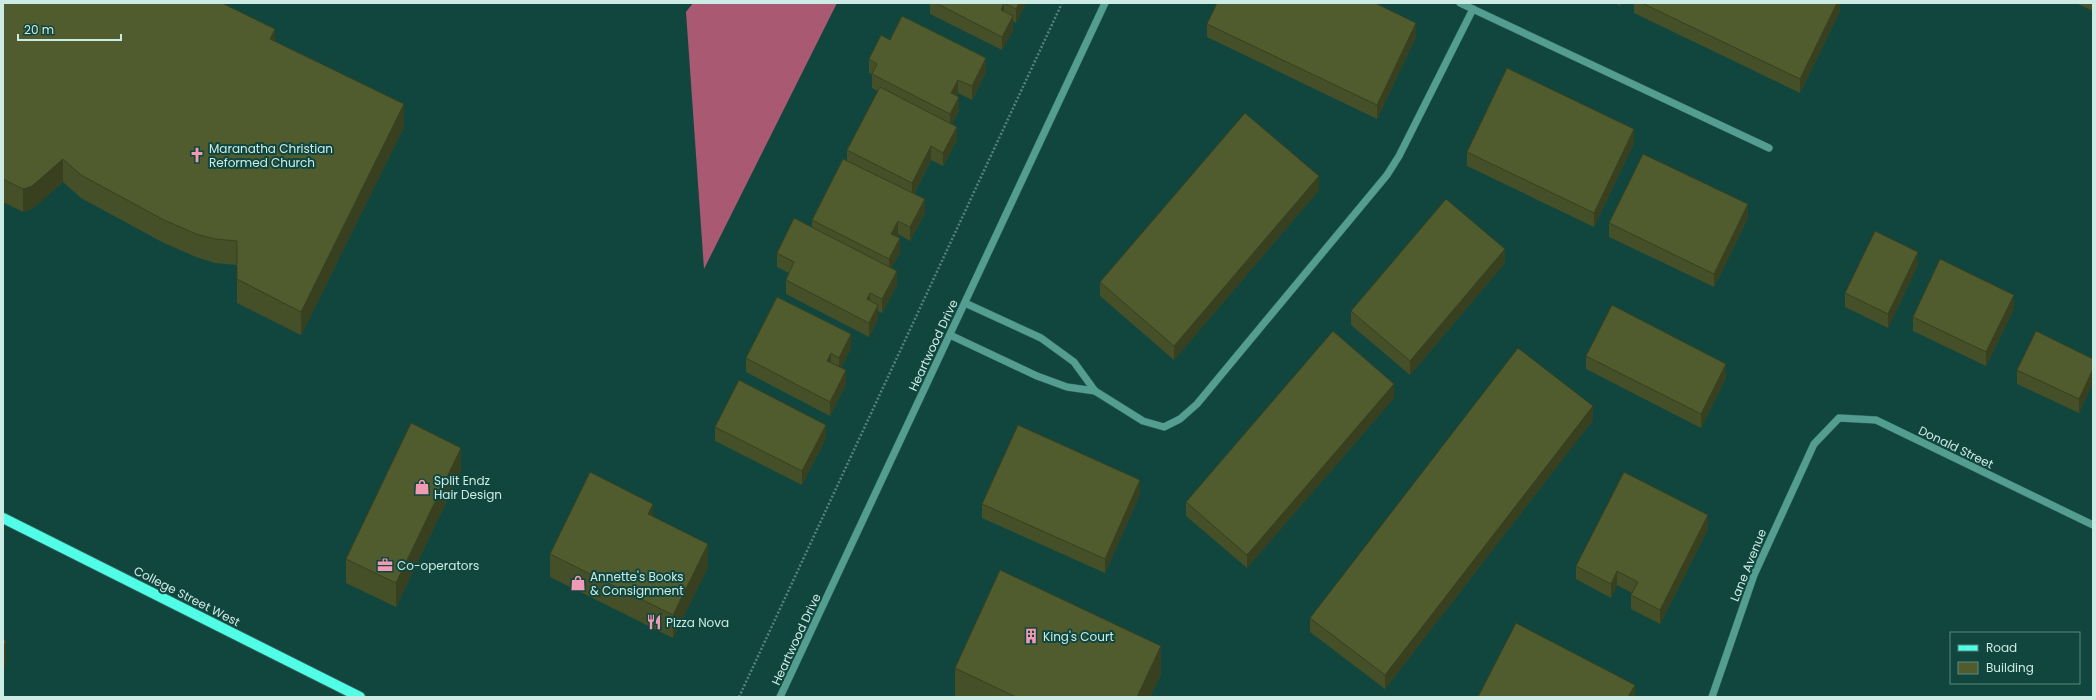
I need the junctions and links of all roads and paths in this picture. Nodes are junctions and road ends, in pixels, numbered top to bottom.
1 (1062, 3) edge
2 (1106, 3) edge
3 (1460, 3) edge
4 (1473, 9) junction
5 (1769, 148) dead end
6 (965, 303) junction
7 (950, 335) junction
8 (1095, 391) junction
9 (1814, 444) joint
10 (3, 518) edge
11 (2093, 525) edge
12 (360, 697) edge
13 (739, 697) edge
14 (780, 697) edge
15 (1712, 697) edge

1 - 13 path
2 - 6 street, Heartwood Drive
3 - 4 street
4 - 5 street
4 - 8 street
6 - 7 street, Heartwood Drive
6 - 8 street
7 - 8 street
7 - 14 street, Heartwood Drive
9 - 11 street, Donald Street
9 - 15 street, Lane Avenue
10 - 12 main road, College Street West

